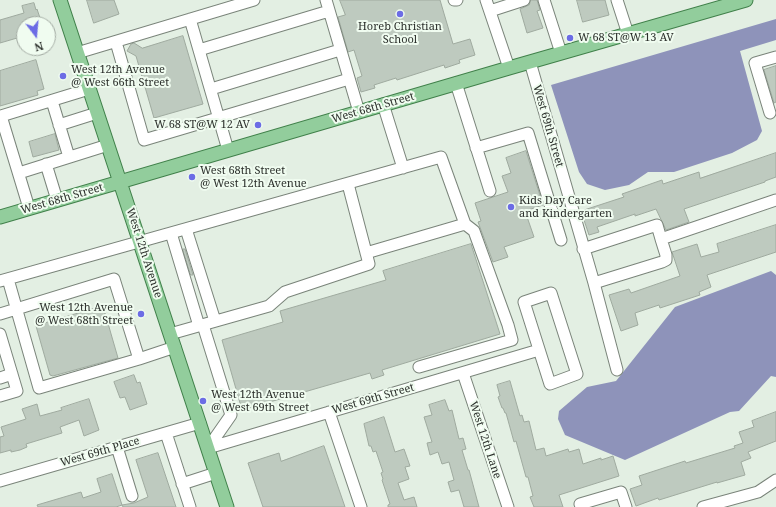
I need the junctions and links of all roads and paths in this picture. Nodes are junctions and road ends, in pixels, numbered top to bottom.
1 (60, 0) edge
2 (254, 0) edge
3 (454, 0) edge
4 (457, 0) edge
5 (486, 0) edge
6 (524, 0) edge
7 (544, 0) edge
8 (617, 0) edge
9 (746, 0) edge
10 (327, 5) edge
11 (490, 11) junction
12 (190, 19) junction
13 (628, 34) junction
14 (116, 42) junction
15 (199, 50) junction
16 (340, 50) junction
17 (77, 53) junction
18 (561, 53) junction
19 (776, 57) edge
20 (530, 62) junction
21 (509, 68) junction
22 (349, 79) junction
23 (456, 83) junction
24 (89, 89) junction
25 (210, 89) junction
26 (52, 101) junction
27 (383, 104) junction
28 (359, 112) junction
29 (97, 113) junction
30 (770, 113) dead end
31 (1, 116) edge
32 (219, 118) junction
33 (59, 125) junction
34 (108, 146) junction
35 (476, 148) junction
36 (228, 150) junction
37 (69, 157) junction
38 (46, 164) junction
39 (403, 168) junction
40 (19, 172) junction
41 (120, 182) junction
42 (348, 184) junction
43 (490, 191) dead end
44 (57, 200) junction
45 (776, 200) edge
46 (30, 208) junction
47 (0, 216) edge
48 (465, 224) junction
49 (186, 229) junction
50 (171, 233) junction
51 (661, 239) junction
52 (561, 240) dead end
53 (140, 242) junction
54 (583, 249) junction
55 (366, 253) junction
56 (4, 280) edge
57 (594, 283) junction
58 (17, 309) junction
59 (0, 314) edge
60 (215, 321) junction
61 (201, 325) junction
62 (0, 334) edge
63 (170, 334) junction
64 (174, 347) junction
65 (539, 350) junction
66 (138, 359) junction
67 (419, 367) dead end
68 (617, 370) dead end
69 (463, 373) junction
70 (12, 374) junction
71 (0, 378) edge
72 (0, 396) edge
73 (329, 412) junction
74 (200, 423) junction
75 (166, 433) junction
76 (117, 447) junction
77 (208, 448) junction
78 (216, 473) junction
79 (776, 480) edge
80 (0, 481) edge
81 (182, 484) junction
82 (132, 496) dead end
83 (580, 504) dead end
84 (190, 507) edge
85 (227, 507) edge
86 (361, 507) edge
87 (508, 507) edge
88 (626, 507) edge
89 (703, 507) edge

1 - 17 main road, West 12th Avenue
2 - 12 street
3 - 4 street
5 - 11 street
6 - 11 street
7 - 18 street
8 - 13 street
9 - 13 main road, West 68th Street
10 - 15 street
10 - 16 street
11 - 21 street
12 - 14 street
12 - 15 street
13 - 18 main road, West 68th Street
14 - 17 street
14 - 32 street
15 - 25 street
16 - 22 street
16 - 25 street
17 - 24 main road, West 12th Avenue
18 - 20 main road, West 68th Street
19 - 30 street
20 - 21 main road, West 68th Street
20 - 54 street, West 69th Street
21 - 23 main road, West 68th Street
22 - 28 street
22 - 32 street
23 - 27 main road, West 68th Street
23 - 35 street
24 - 26 street
24 - 29 main road, West 12th Avenue
25 - 32 street
26 - 31 street
26 - 33 street
27 - 28 main road, West 68th Street
27 - 39 street
28 - 36 main road, West 68th Street
29 - 33 street
29 - 34 main road, West 12th Avenue
31 - 40 street
32 - 36 street
33 - 37 street
34 - 37 street
34 - 41 main road, West 12th Avenue
35 - 43 street
35 - 52 street
36 - 41 main road, West 68th Street
37 - 38 street
38 - 40 street
38 - 44 street
39 - 42 street
39 - 48 street
40 - 46 street
41 - 44 main road, West 68th Street
41 - 53 main road, West 12th Avenue
42 - 49 street
42 - 55 street
44 - 46 main road, West 68th Street
45 - 51 street
46 - 47 main road, West 68th Street
48 - 55 street
48 - 67 street
49 - 50 street
49 - 60 street
50 - 53 street
50 - 61 street
51 - 54 street
51 - 57 street
53 - 56 street
53 - 63 main road, West 12th Avenue
54 - 57 street, West 69th Street
55 - 60 street
56 - 58 street
57 - 68 street, West 69th Street
58 - 59 street
58 - 66 street
58 - 66 street
60 - 61 street
61 - 63 street
61 - 77 street
62 - 70 street
63 - 64 main road, West 12th Avenue
64 - 66 street
64 - 74 main road, West 12th Avenue
65 - 65 street
65 - 69 street, West 69th Street
69 - 73 street, West 69th Street
69 - 87 street, West 12th Lane
70 - 71 street
70 - 72 street
73 - 77 street, West 69th Street
73 - 86 street
74 - 75 street, West 69th Place
74 - 77 main road, West 12th Avenue
75 - 76 street, West 69th Place
75 - 81 street
76 - 80 street, West 69th Place
76 - 82 street
77 - 78 main road, West 12th Avenue
78 - 81 street
78 - 85 main road, West 12th Avenue
79 - 89 street
81 - 84 street
83 - 88 street

